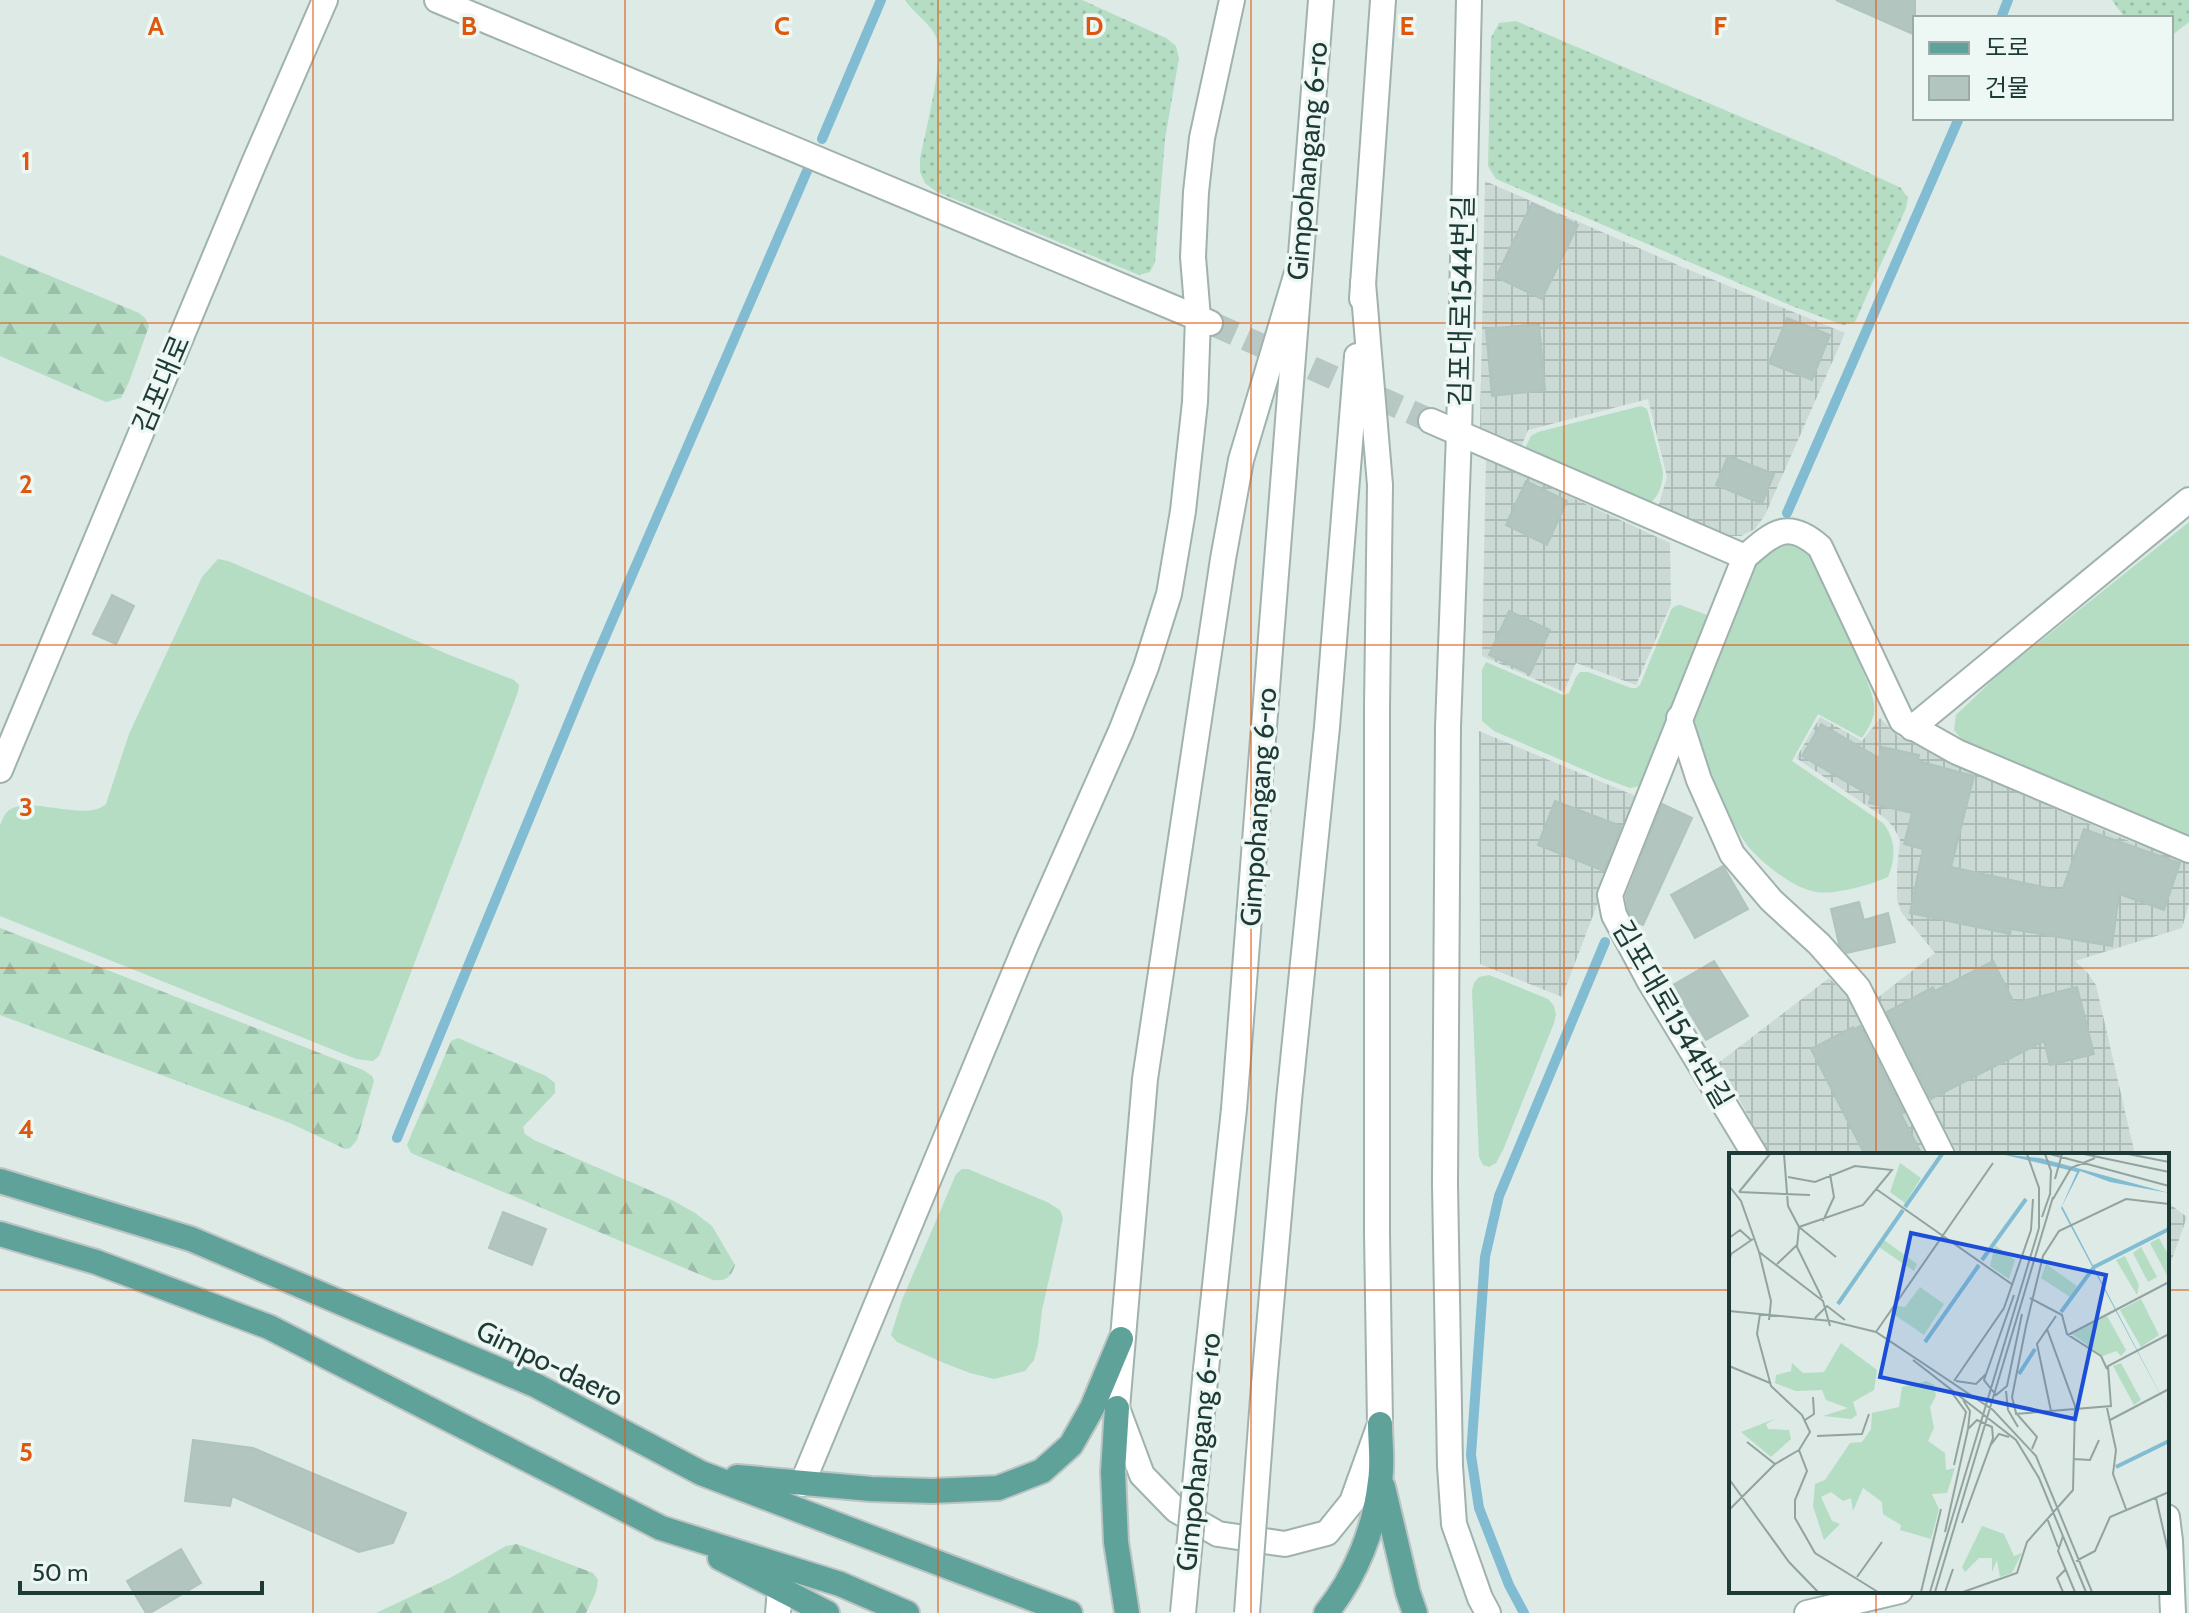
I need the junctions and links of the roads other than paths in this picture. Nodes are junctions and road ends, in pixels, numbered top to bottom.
1 (325, 0) edge
2 (437, 0) edge
3 (1232, 0) edge
4 (1321, 0) edge
5 (1383, 0) edge
6 (1469, 0) edge
7 (1299, 266) junction
8 (1363, 283) junction
9 (1206, 321) junction
10 (1431, 421) tunnel mouth
11 (1459, 434) junction
12 (2189, 500) edge
13 (1745, 557) junction
14 (1679, 718) junction
15 (1912, 728) junction
16 (0, 770) edge
17 (2189, 850) edge
18 (1754, 1153) edge
19 (1941, 1153) edge
20 (0, 1181) edge
21 (0, 1234) edge
22 (1121, 1339) junction
23 (1117, 1408) junction
24 (1380, 1424) junction
25 (701, 1473) junction
26 (1381, 1477) junction
27 (802, 1484) junction
28 (2189, 1513) edge
29 (2169, 1517) edge
30 (661, 1528) junction
31 (2169, 1533) edge
32 (1892, 1593) edge
33 (779, 1601) edge
34 (827, 1613) edge
35 (907, 1613) edge
36 (1070, 1613) edge
37 (1127, 1613) edge
38 (1183, 1613) edge
39 (1247, 1613) edge
40 (1326, 1613) edge
41 (1415, 1613) edge
42 (1488, 1613) edge
43 (1807, 1613) edge
44 (2173, 1613) edge

1 - 16 street, 김포대로
2 - 9 street
3 - 9 street
4 - 7 street, Gimpohangang 6-ro
5 - 8 street, Gimpohangang 6-ro
6 - 11 street, 김포대로1544번길
7 - 22 street
7 - 38 street, Gimpohangang 6-ro, bridge
8 - 24 street
8 - 39 street, Gimpohangang 6-ro, bridge
9 - 27 street
10 - 11 street
11 - 13 street, 김포대로1544번길
11 - 42 street
12 - 15 street
13 - 14 street, 김포대로1544번길
13 - 15 street, 김포대로1544번길
14 - 18 street, 김포대로1544번길
14 - 19 street
15 - 17 street, 김포대로1544번길
20 - 25 main road, Gimpo-daero
21 - 30 main road
22 - 23 street
22 - 27 main road
23 - 24 street
23 - 37 main road
24 - 26 main road
25 - 27 main road
25 - 36 main road, Gimpo-daero
26 - 40 main road
26 - 41 main road
28 - 29 street
30 - 33 main road
30 - 35 main road
31 - 44 street
32 - 43 street
33 - 34 main road

